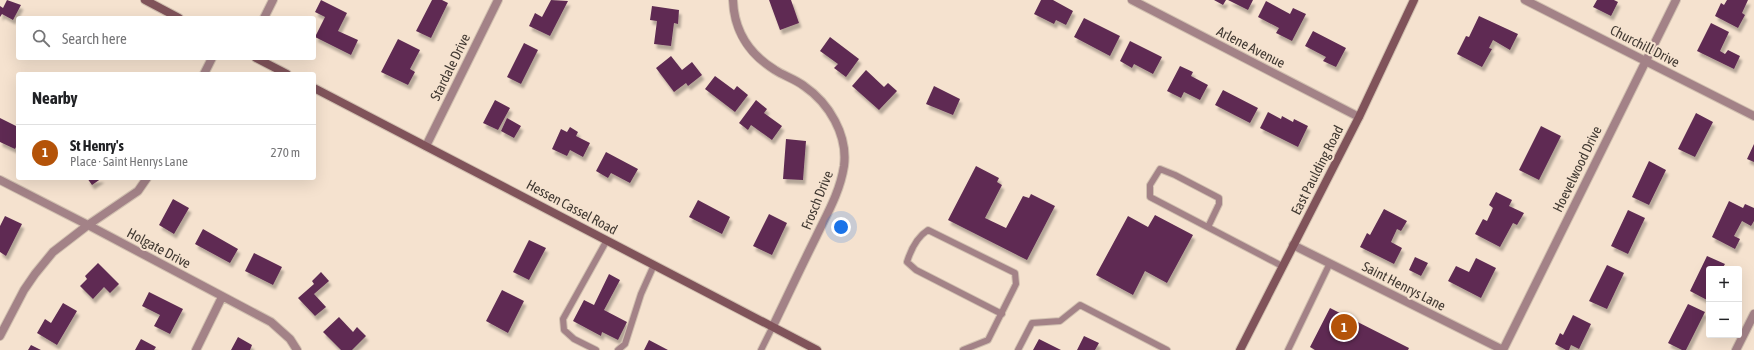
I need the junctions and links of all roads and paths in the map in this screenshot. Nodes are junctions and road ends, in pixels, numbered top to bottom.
1 (145, 0) edge
2 (273, 0) edge
3 (498, 0) edge
4 (733, 0) edge
5 (1132, 0) edge
6 (1414, 0) edge
7 (1525, 0) edge
8 (1676, 0) edge
9 (175, 16) edge
10 (265, 16) edge
11 (211, 60) edge
12 (260, 60) edge
13 (1645, 60) junction
14 (205, 72) edge
15 (283, 72) edge
16 (316, 89) edge
17 (1754, 116) edge
18 (1359, 117) junction
19 (426, 146) junction
20 (0, 180) edge
21 (146, 180) edge
22 (88, 224) junction
23 (1208, 227) junction
24 (607, 240) junction
25 (1293, 245) junction
26 (1330, 263) junction
27 (654, 265) junction
28 (1282, 266) junction
29 (222, 297) junction
30 (1002, 314) junction
31 (1754, 314) edge
32 (772, 328) junction
33 (0, 336) edge
34 (196, 350) edge
35 (297, 350) edge
36 (596, 350) edge
37 (618, 350) edge
38 (761, 350) edge
39 (817, 350) edge
40 (963, 350) edge
41 (1018, 350) edge
42 (1167, 350) edge
43 (1240, 350) edge
44 (1288, 350) edge
45 (1503, 350) edge
46 (1736, 350) edge

1 - 9 main road
2 - 10 street
3 - 19 street, Stardale Drive
4 - 32 street, Frosch Drive
5 - 18 street, Arlene Avenue
6 - 18 main road, East Paulding Road
7 - 13 street, Churchill Drive
8 - 13 street, Hoevelwood Drive
11 - 14 street
12 - 15 main road
13 - 17 street, Churchill Drive
13 - 45 street, Hoevelwood Drive
16 - 19 main road, Hessen Cassel Road
18 - 25 main road, East Paulding Road
19 - 24 main road, Hessen Cassel Road
20 - 22 street, Holgate Drive
21 - 22 street
22 - 29 street, Holgate Drive
22 - 33 street
23 - 23 lane
23 - 28 lane
24 - 27 main road, Hessen Cassel Road
24 - 36 lane
25 - 26 street, Saint Henrys Lane
25 - 28 main road, East Paulding Road
26 - 44 lane
26 - 45 street, Saint Henrys Lane
27 - 32 main road, Hessen Cassel Road
27 - 37 lane
28 - 43 main road, East Paulding Road
29 - 34 street
29 - 35 street, Holgate Drive
30 - 30 lane
30 - 40 lane
31 - 46 street
32 - 38 lane
32 - 39 main road, Hessen Cassel Road
41 - 42 lane

